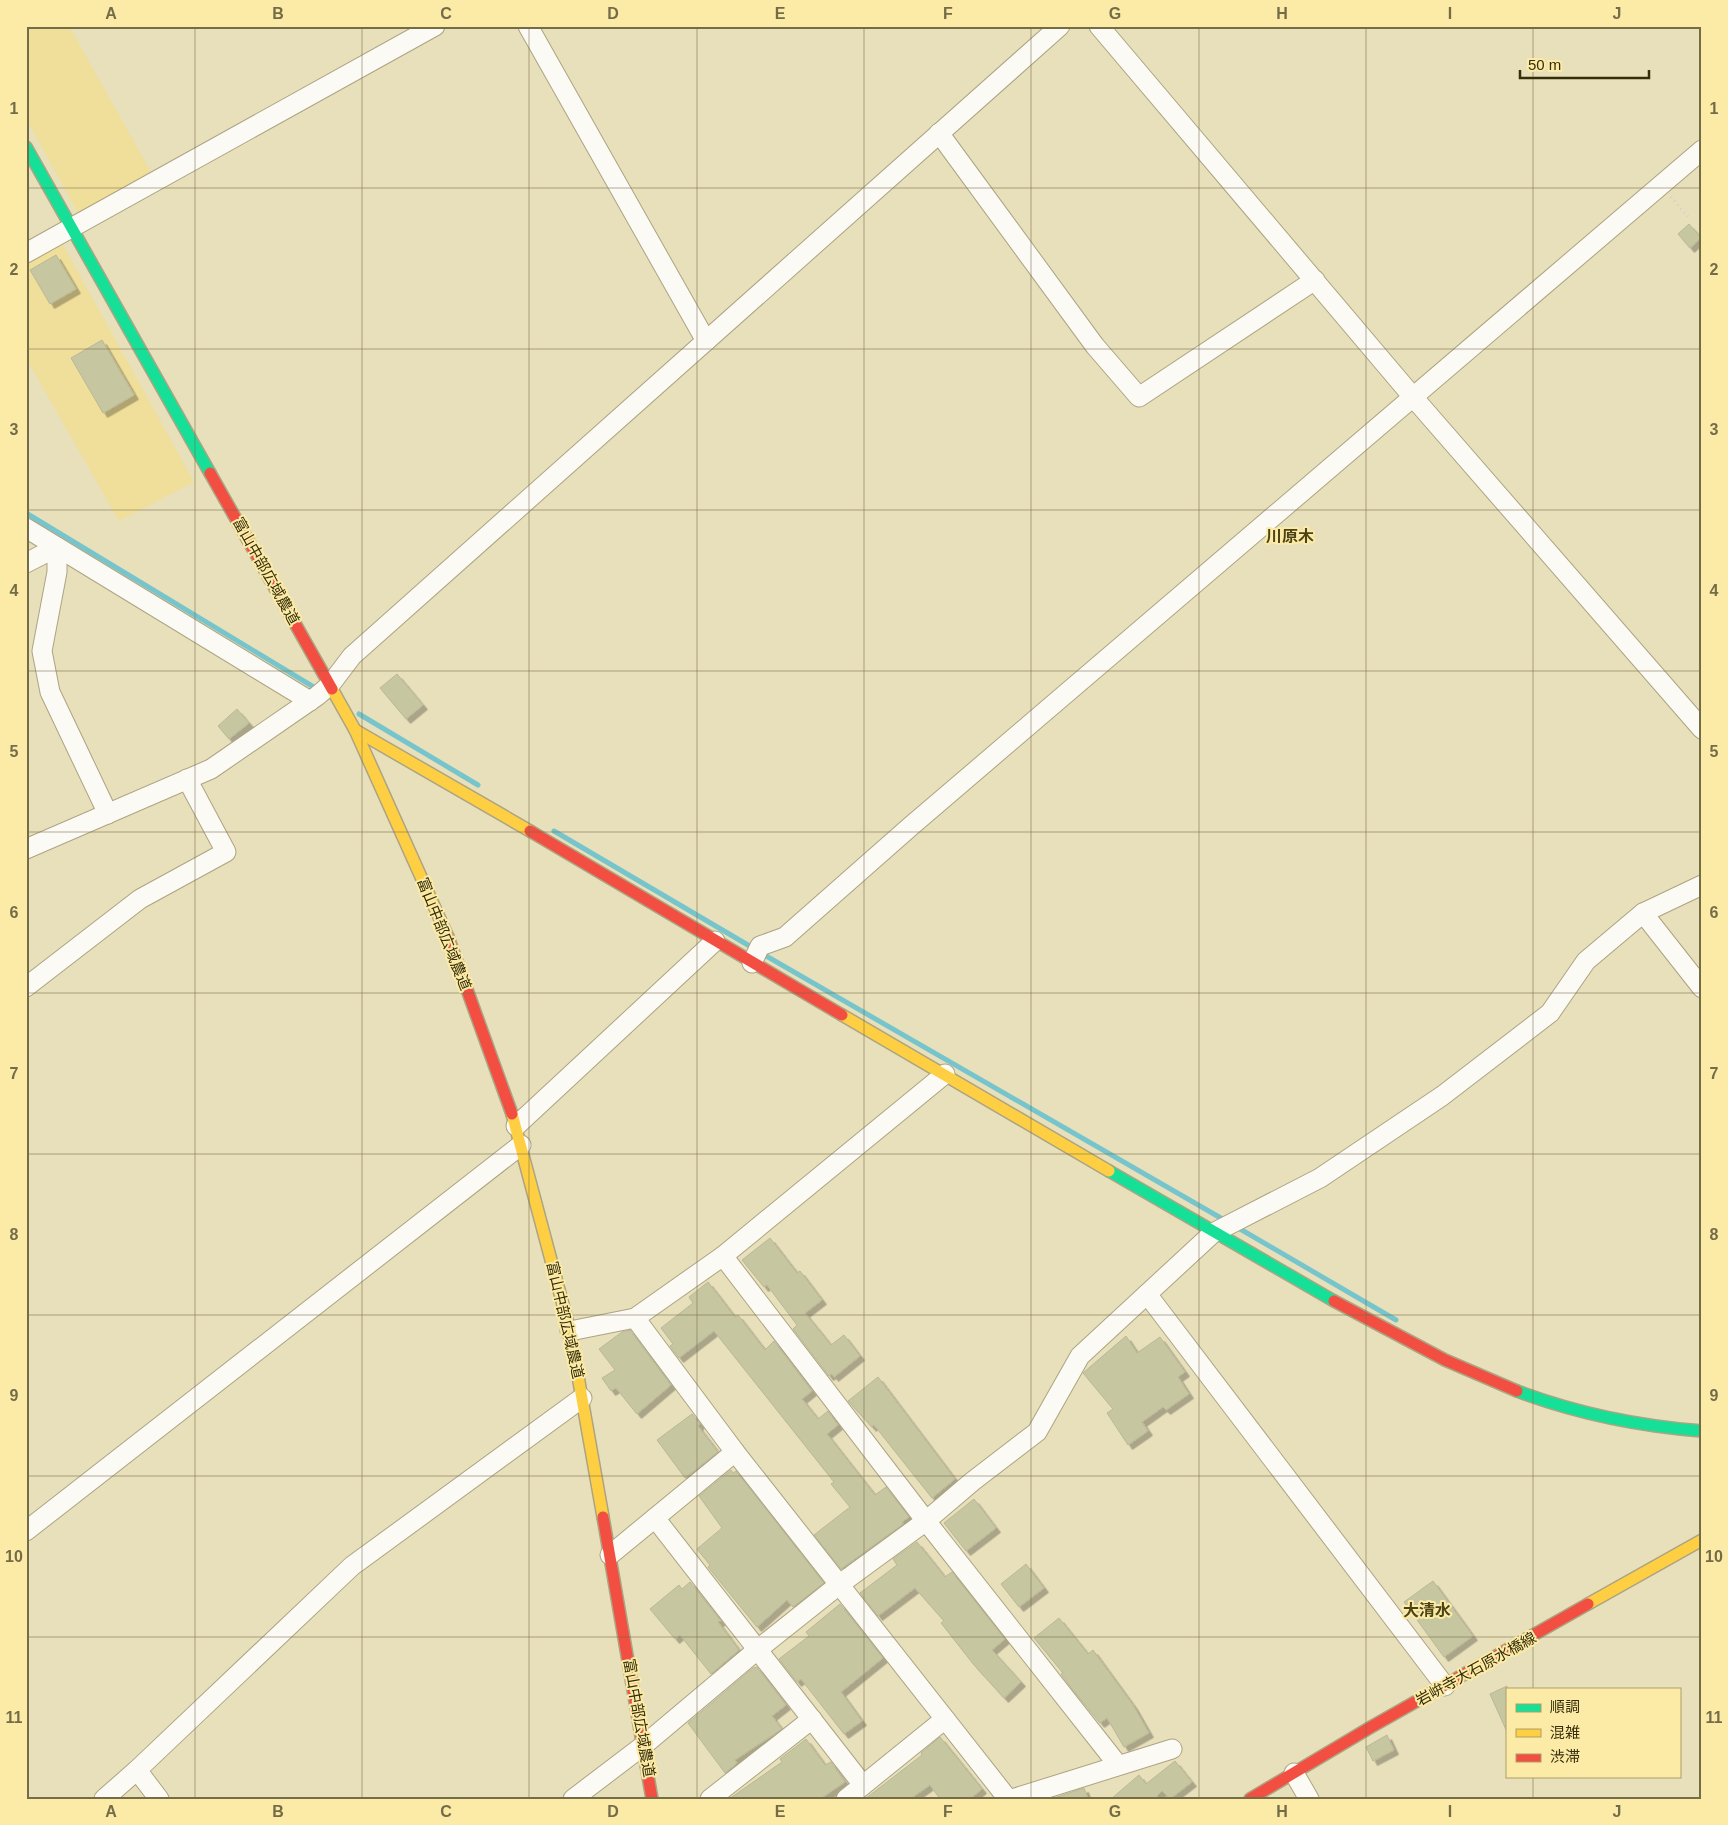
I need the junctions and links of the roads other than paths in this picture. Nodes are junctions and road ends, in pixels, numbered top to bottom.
1 (435, 26) edge
2 (528, 26) edge
3 (1060, 26) edge
4 (1100, 26) edge
5 (940, 134) junction
6 (26, 147) edge
7 (1702, 150) edge
8 (72, 227) junction
9 (26, 253) edge
10 (1315, 280) junction
11 (706, 341) junction
12 (1413, 397) junction
13 (26, 528) edge
14 (57, 547) junction
15 (26, 563) edge
16 (330, 685) junction
17 (310, 702) junction
18 (1702, 729) edge
19 (355, 730) junction
20 (187, 779) junction
21 (108, 814) junction
22 (26, 849) edge
23 (1702, 885) edge
24 (1643, 913) junction
25 (715, 942) junction
26 (752, 963) junction
27 (26, 987) edge
28 (1702, 988) edge
29 (945, 1074) junction
30 (516, 1126) junction
31 (521, 1145) junction
32 (1213, 1233) junction
33 (723, 1256) junction
34 (1147, 1294) junction
35 (635, 1318) junction
36 (570, 1331) junction
37 (582, 1398) junction
38 (1702, 1431) edge
39 (735, 1452) junction
40 (655, 1518) junction
41 (926, 1520) junction
42 (26, 1531) edge
43 (1702, 1540) edge
44 (610, 1555) junction
45 (840, 1584) junction
46 (757, 1650) junction
47 (1445, 1686) junction
48 (812, 1719) junction
49 (945, 1719) junction
50 (644, 1745) junction
51 (1172, 1748) dead end
52 (1118, 1765) junction
53 (137, 1770) junction
54 (1294, 1773) junction
55 (863, 1785) junction
56 (1003, 1797) edge
57 (104, 1799) edge
58 (159, 1799) edge
59 (573, 1799) edge
60 (652, 1799) edge
61 (710, 1799) edge
62 (846, 1799) edge
63 (1250, 1799) edge
64 (1309, 1799) edge

1 - 8 street
2 - 11 street
3 - 5 street
4 - 10 street
5 - 10 street
5 - 11 street
6 - 8 street, 富山中部広域農道
7 - 12 street
8 - 9 street
8 - 16 street, 富山中部広域農道
10 - 12 street
11 - 16 street
12 - 18 street
12 - 26 street
13 - 14 street
14 - 15 street
14 - 17 street
14 - 21 street
16 - 17 street
16 - 19 street, 富山中部広域農道
17 - 20 street
19 - 25 street
19 - 30 street, 富山中部広域農道
20 - 21 street
20 - 27 street
21 - 22 street
23 - 24 street
24 - 28 street
24 - 32 street
25 - 26 street
25 - 30 street
26 - 29 street
29 - 32 street
29 - 33 street
30 - 31 street, 富山中部広域農道
31 - 36 street, 富山中部広域農道
31 - 42 street
32 - 34 street
32 - 38 street
33 - 35 street
33 - 41 street
34 - 41 street
34 - 47 street
35 - 36 street
35 - 39 street
36 - 37 street, 富山中部広域農道
37 - 44 street, 富山中部広域農道
37 - 53 street
39 - 40 street
39 - 45 street
40 - 44 street
40 - 46 street
41 - 45 street
41 - 52 street
43 - 47 street, 岩峅寺大石原水橋線
44 - 50 street, 富山中部広域農道
45 - 46 street
45 - 49 street
46 - 48 street
46 - 50 street
47 - 54 street, 岩峅寺大石原水橋線
48 - 55 street
48 - 61 street
49 - 55 street
49 - 56 street
50 - 59 street
50 - 60 street, 富山中部広域農道
51 - 52 street
52 - 56 street
53 - 57 street
53 - 58 street
54 - 63 street, 岩峅寺大石原水橋線
54 - 64 street
55 - 62 street

